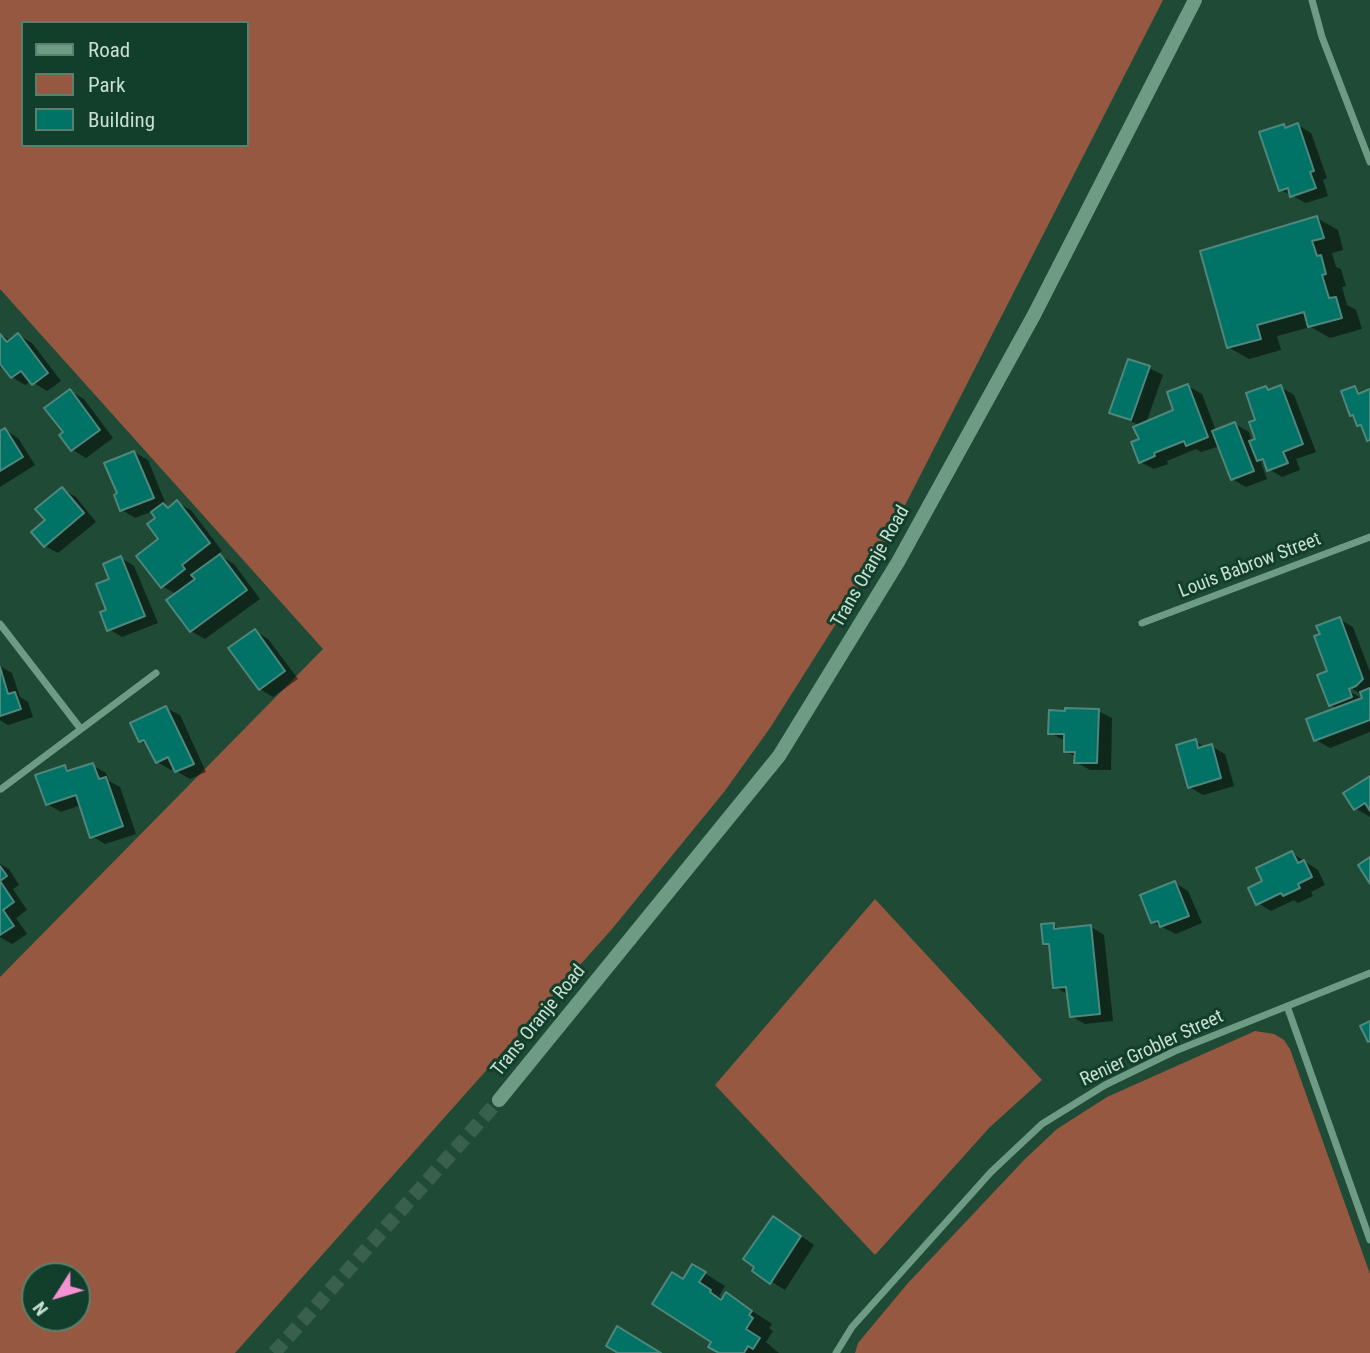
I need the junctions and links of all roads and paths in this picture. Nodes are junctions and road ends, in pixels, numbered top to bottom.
1 (1195, 0) edge
2 (1312, 0) edge
3 (1370, 162) edge
4 (1370, 537) edge
5 (1142, 623) dead end
6 (0, 624) edge
7 (156, 673) dead end
8 (80, 728) junction
9 (1, 789) edge
10 (1370, 973) edge
11 (1287, 1006) junction
12 (499, 1100) tunnel mouth
13 (1370, 1240) edge
14 (836, 1353) edge

1 - 12 main road, Trans Oranje Road
2 - 3 street
4 - 5 street, Louis Babrow Street
6 - 8 street
7 - 8 street
8 - 9 street
10 - 11 street, Renier Grobler Street
11 - 13 street
11 - 14 street, Renier Grobler Street

